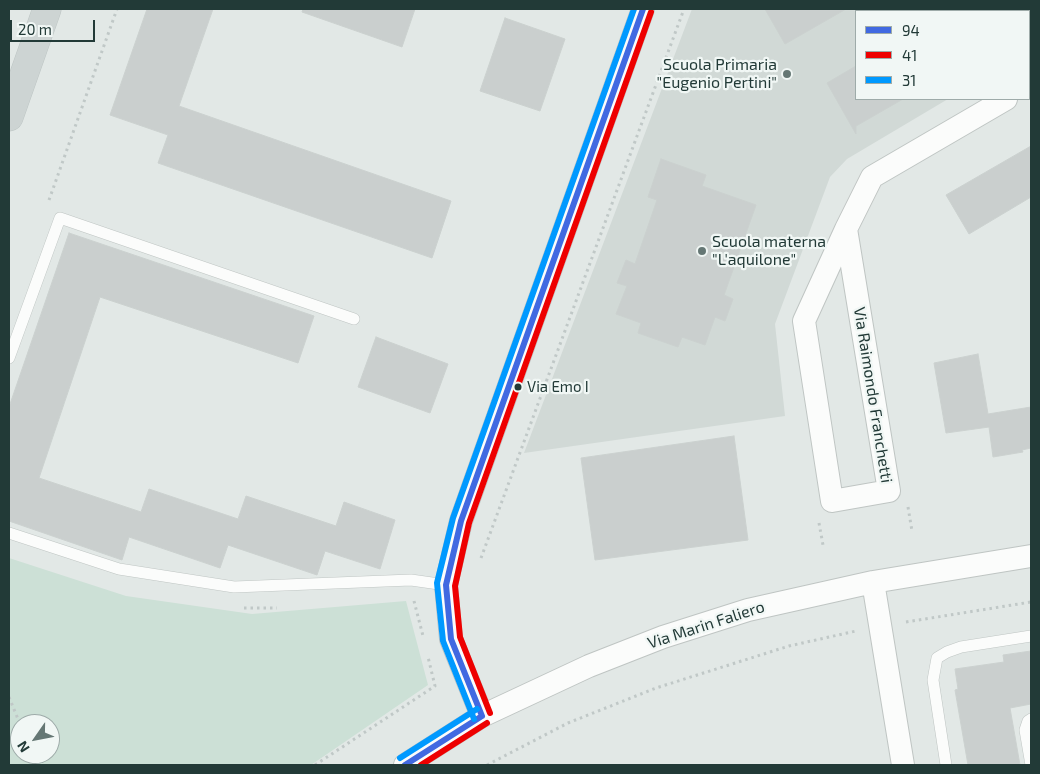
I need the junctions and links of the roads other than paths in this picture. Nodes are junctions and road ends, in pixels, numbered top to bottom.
1 (47, 9) edge
2 (643, 9) edge
3 (1004, 100) edge
4 (9, 117) edge
5 (846, 229) junction
6 (354, 319) dead end
7 (9, 358) edge
8 (9, 533) edge
9 (1031, 556) edge
10 (873, 582) junction
11 (446, 585) junction
12 (1031, 636) edge
13 (482, 716) junction
14 (1031, 719) edge
15 (405, 765) edge
16 (902, 765) edge
17 (946, 765) edge
18 (1031, 765) edge

1 - 4 main road
2 - 11 street
3 - 5 street, Via Raimondo Franchetti
5 - 5 street, Via Raimondo Franchetti
6 - 7 lane
8 - 11 lane
9 - 10 street, Via Marin Faliero
10 - 13 street, Via Marin Faliero
10 - 16 street
11 - 13 street
12 - 17 lane
13 - 15 street, Via Marin Faliero
14 - 18 lane

